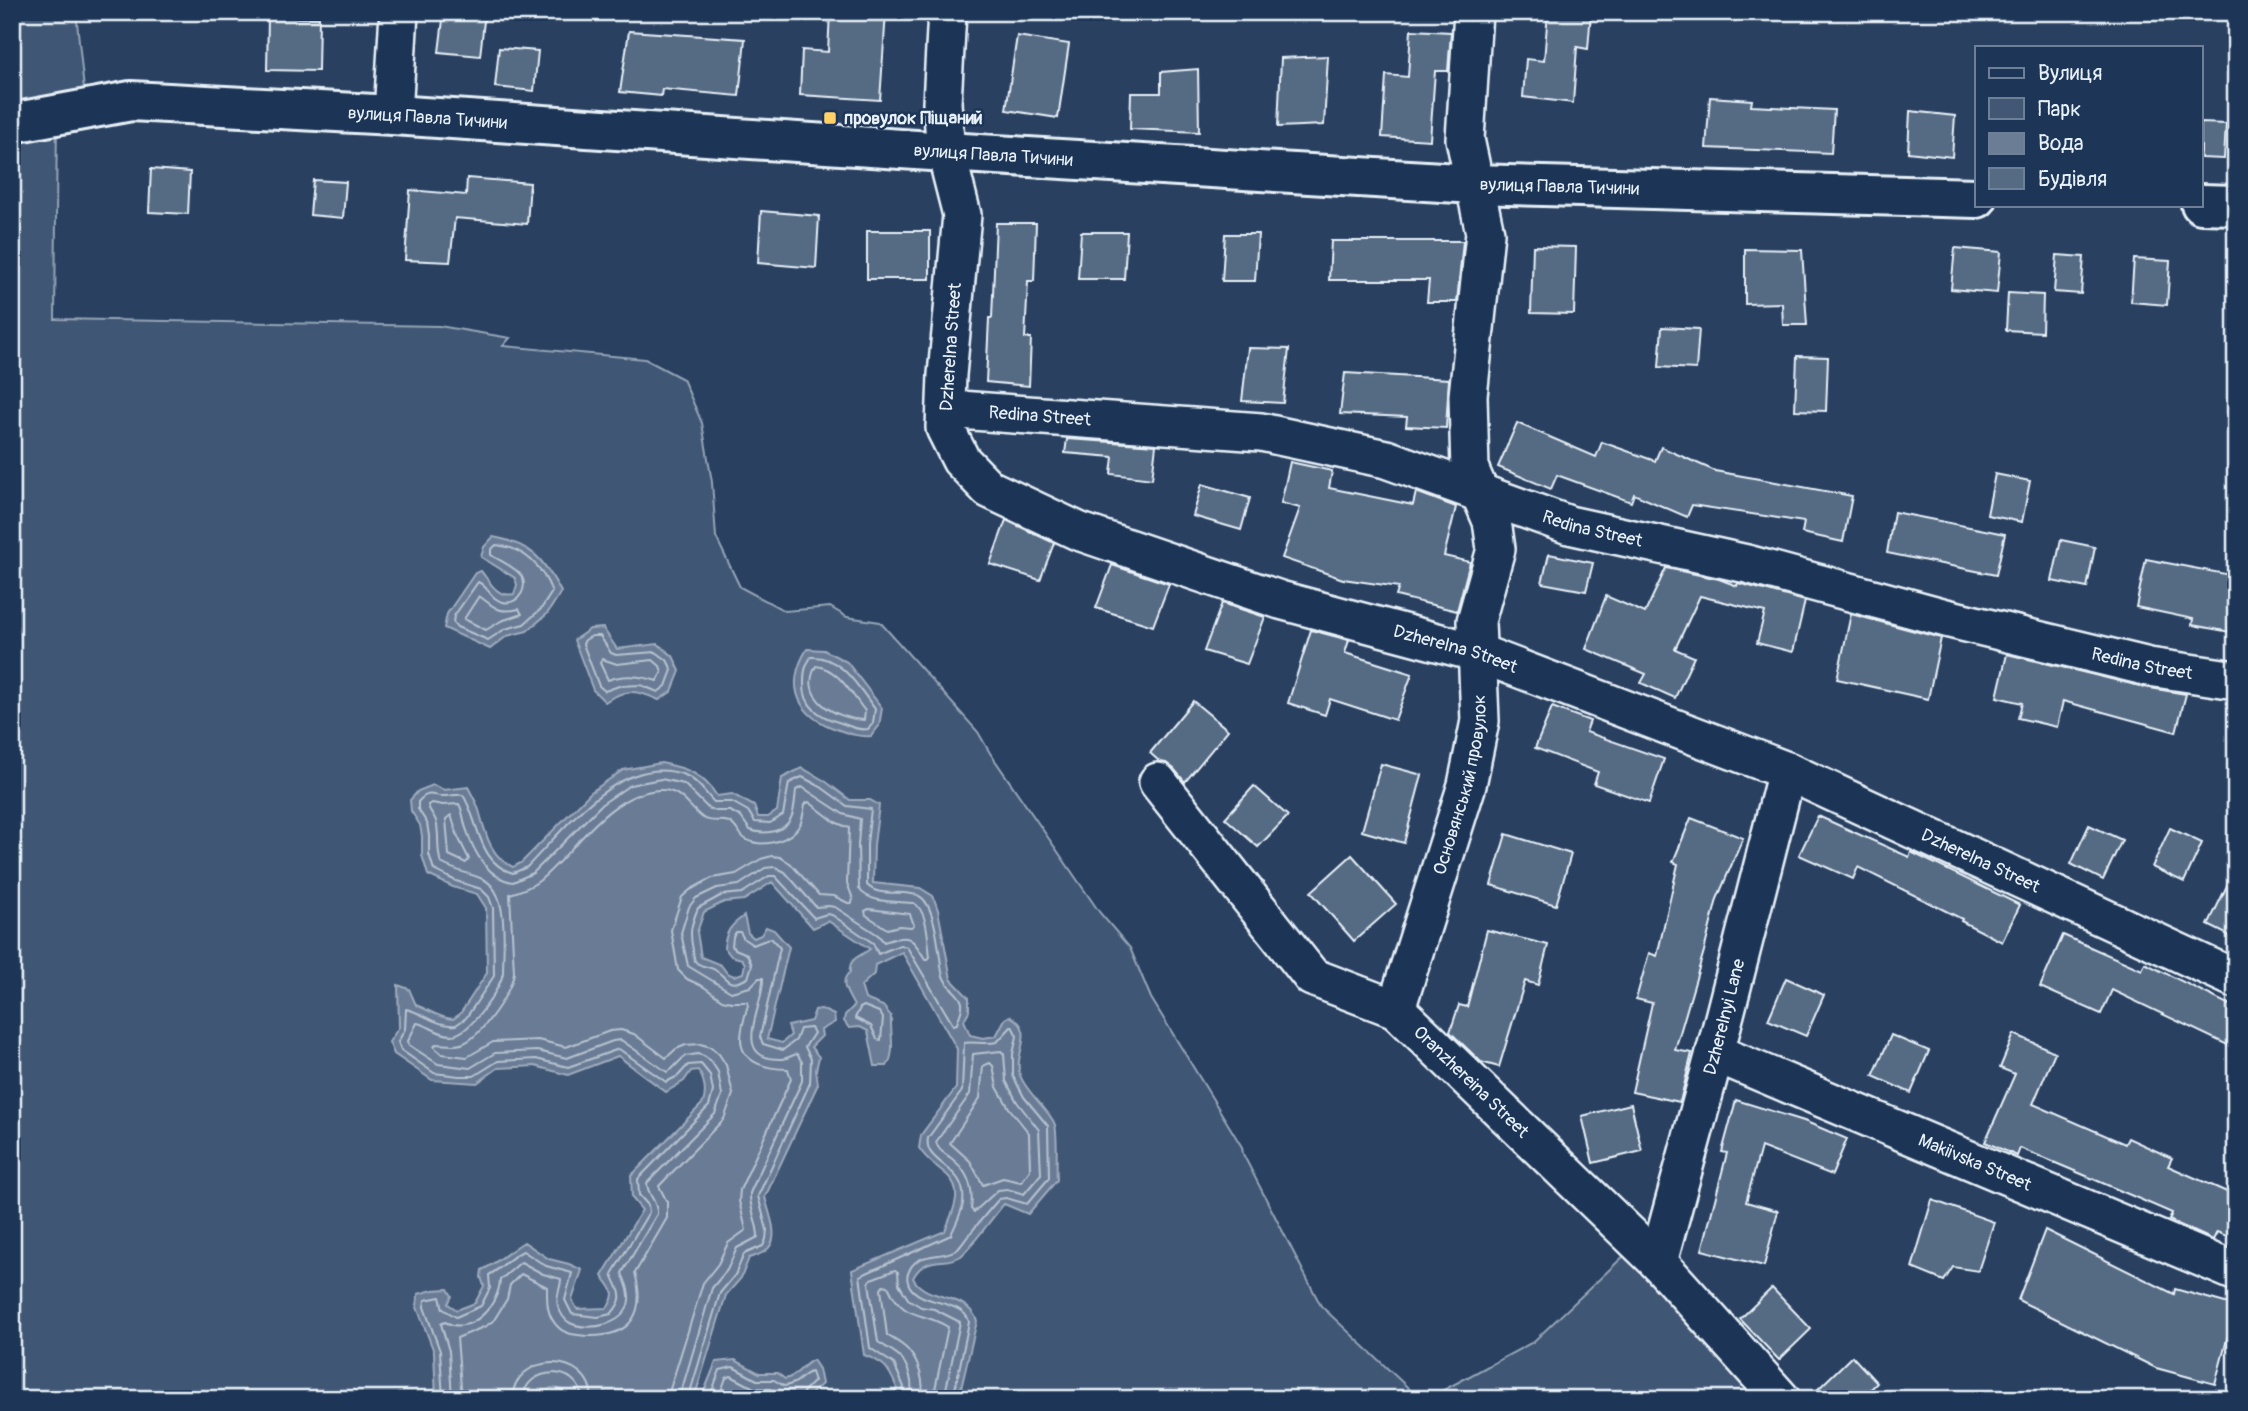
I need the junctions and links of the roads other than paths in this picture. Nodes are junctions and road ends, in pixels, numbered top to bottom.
1 (399, 12) edge
2 (947, 12) edge
3 (1473, 12) edge
4 (393, 116) junction
5 (12, 123) edge
6 (946, 152) junction
7 (1475, 184) junction
8 (1975, 198) edge
9 (2202, 204) edge
10 (2236, 205) edge
11 (946, 409) junction
12 (1479, 493) junction
13 (1478, 653) junction
14 (2236, 680) edge
15 (1787, 771) junction
16 (1158, 782) dead end
17 (2236, 979) edge
18 (1396, 1009) junction
19 (1715, 1054) junction
20 (1658, 1262) junction
21 (2236, 1272) edge
22 (1781, 1399) edge

1 - 4 street
2 - 6 street, Dzherelna Street
3 - 7 street, Основянський провулок
4 - 5 main road, вулиця Павла Тичини
4 - 6 main road, вулиця Павла Тичини
6 - 7 main road, вулиця Павла Тичини
6 - 11 street, Dzherelna Street
7 - 8 main road, вулиця Павла Тичини
7 - 12 street, Основянський провулок
9 - 10 main road
11 - 12 street, Redina Street
11 - 13 street, Dzherelna Street
12 - 13 street, Основянський провулок
12 - 14 street, Redina Street
13 - 15 street, Dzherelna Street
13 - 18 street, Основянський провулок
15 - 17 street, Dzherelna Street
15 - 19 street, Dzherelnyi Lane
16 - 18 street, Oranzhereina Street
18 - 20 street, Oranzhereina Street
19 - 20 street, Dzherelnyi Lane
19 - 21 street, Makiivska Street
20 - 22 street, Oranzhereina Street

